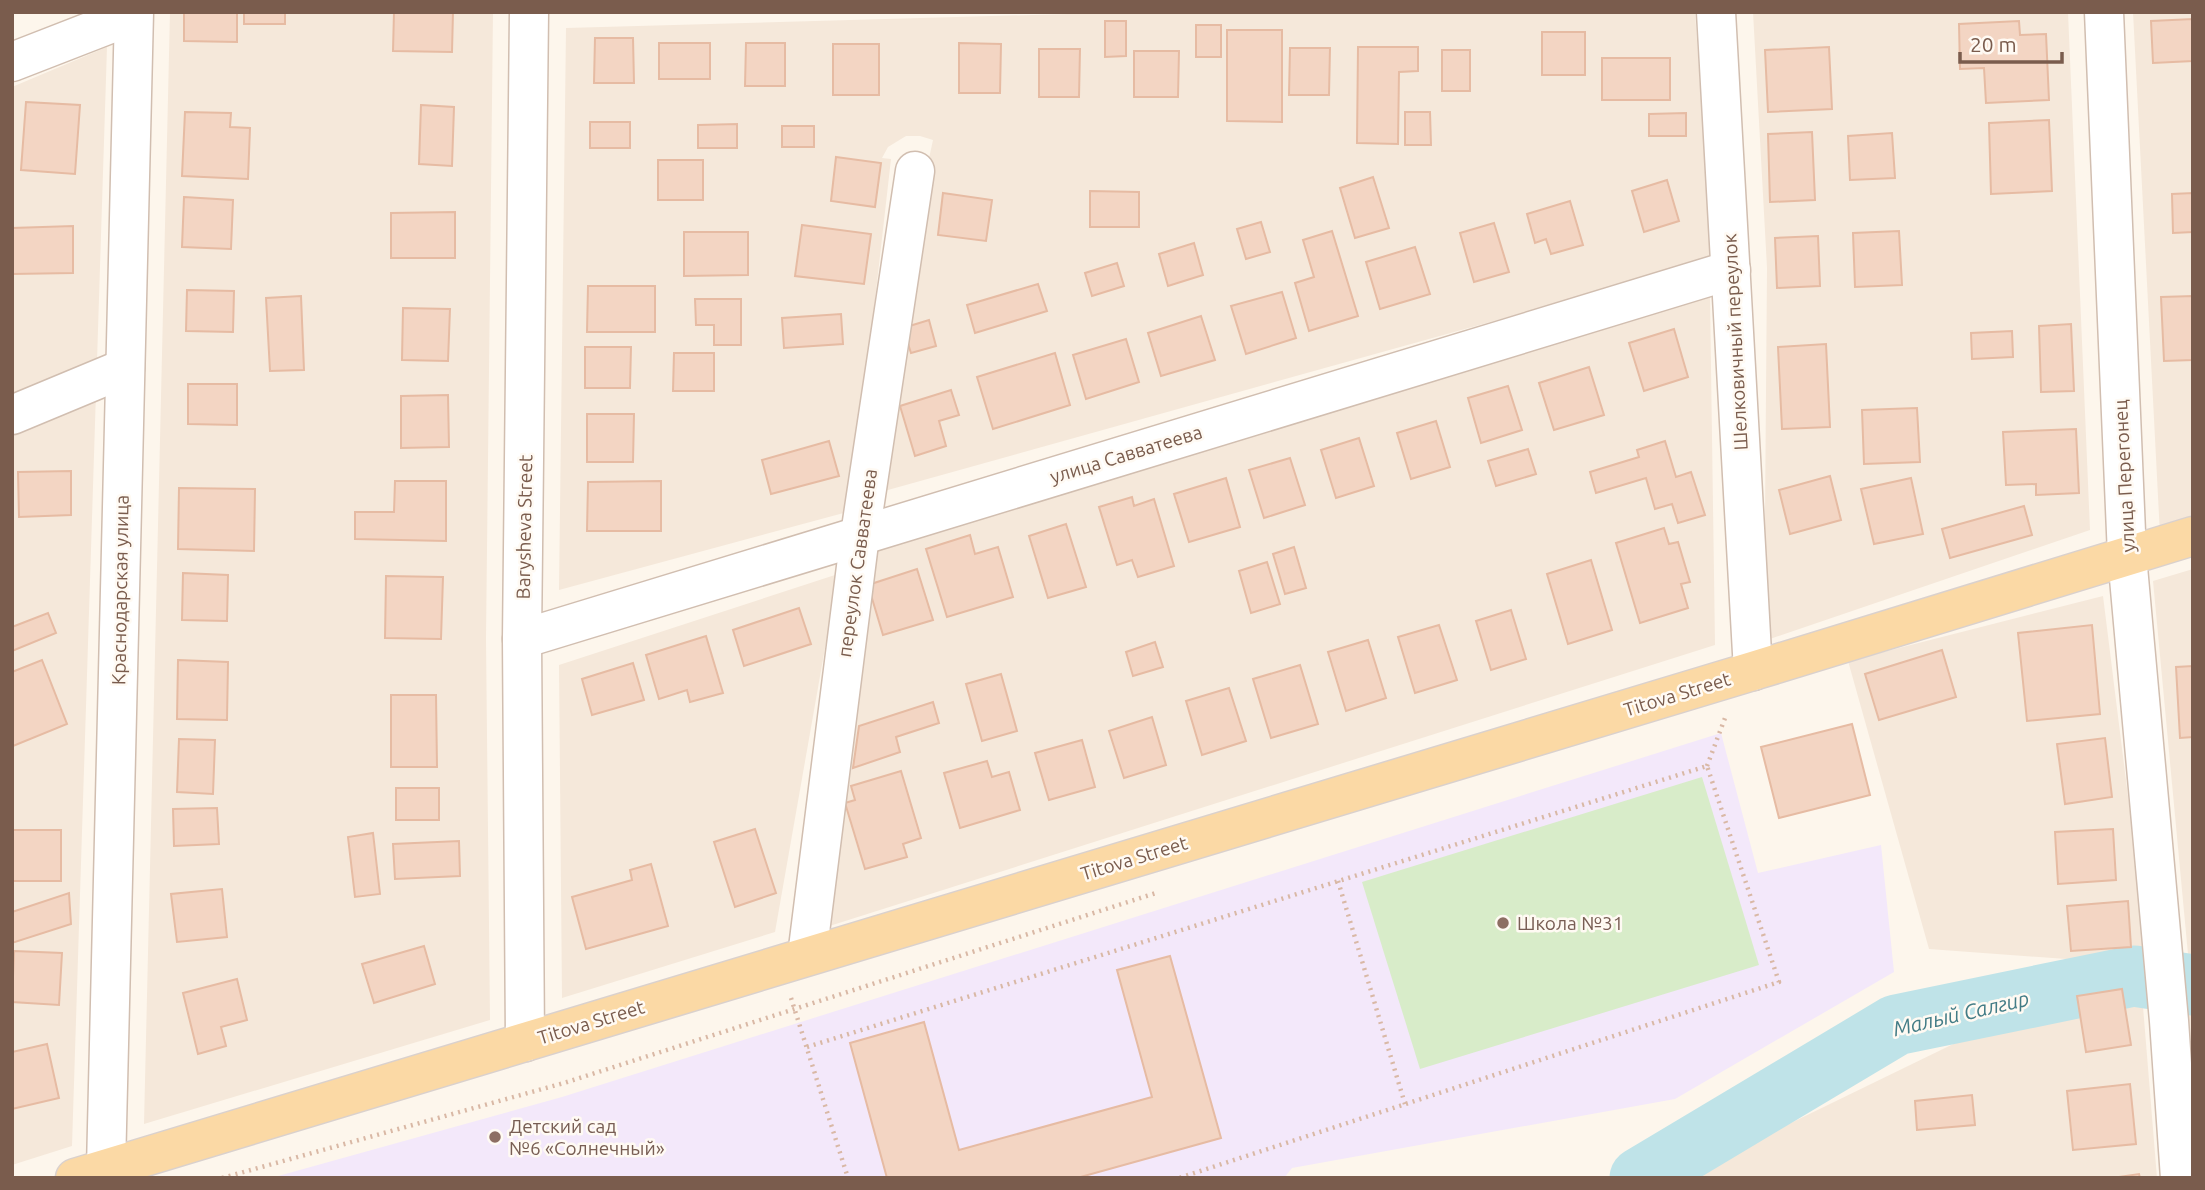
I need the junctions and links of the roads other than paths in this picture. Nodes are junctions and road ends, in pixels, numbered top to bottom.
1 (529, 12) edge
2 (1716, 12) edge
3 (2104, 12) edge
4 (134, 14) edge
5 (12, 62) edge
6 (915, 171) dead end
7 (1731, 270) junction
8 (125, 368) junction
9 (12, 415) edge
10 (860, 535) junction
11 (2193, 536) edge
12 (2127, 556) junction
13 (522, 639) junction
14 (1753, 671) junction
15 (794, 961) junction
16 (525, 1042) junction
17 (91, 1173) edge
18 (2180, 1178) edge

1 - 13 street, Barysheva Street
2 - 7 street, Шелковичный переулок
3 - 12 street, улица Перегонец
4 - 5 street
4 - 8 street, Краснодарская улица
6 - 10 street, переулок Савватеева
7 - 10 street, улица Савватеева
7 - 14 street, Шелковичный переулок
8 - 9 street
8 - 17 street, Краснодарская улица
10 - 13 street, улица Савватеева
10 - 15 street, переулок Савватеева
11 - 12 main road, Titova Street
12 - 14 main road, Titova Street
12 - 18 street, улица Перегонец
13 - 16 street, Barysheva Street
14 - 15 main road, Titova Street
15 - 16 main road, Titova Street
16 - 17 main road, Titova Street

